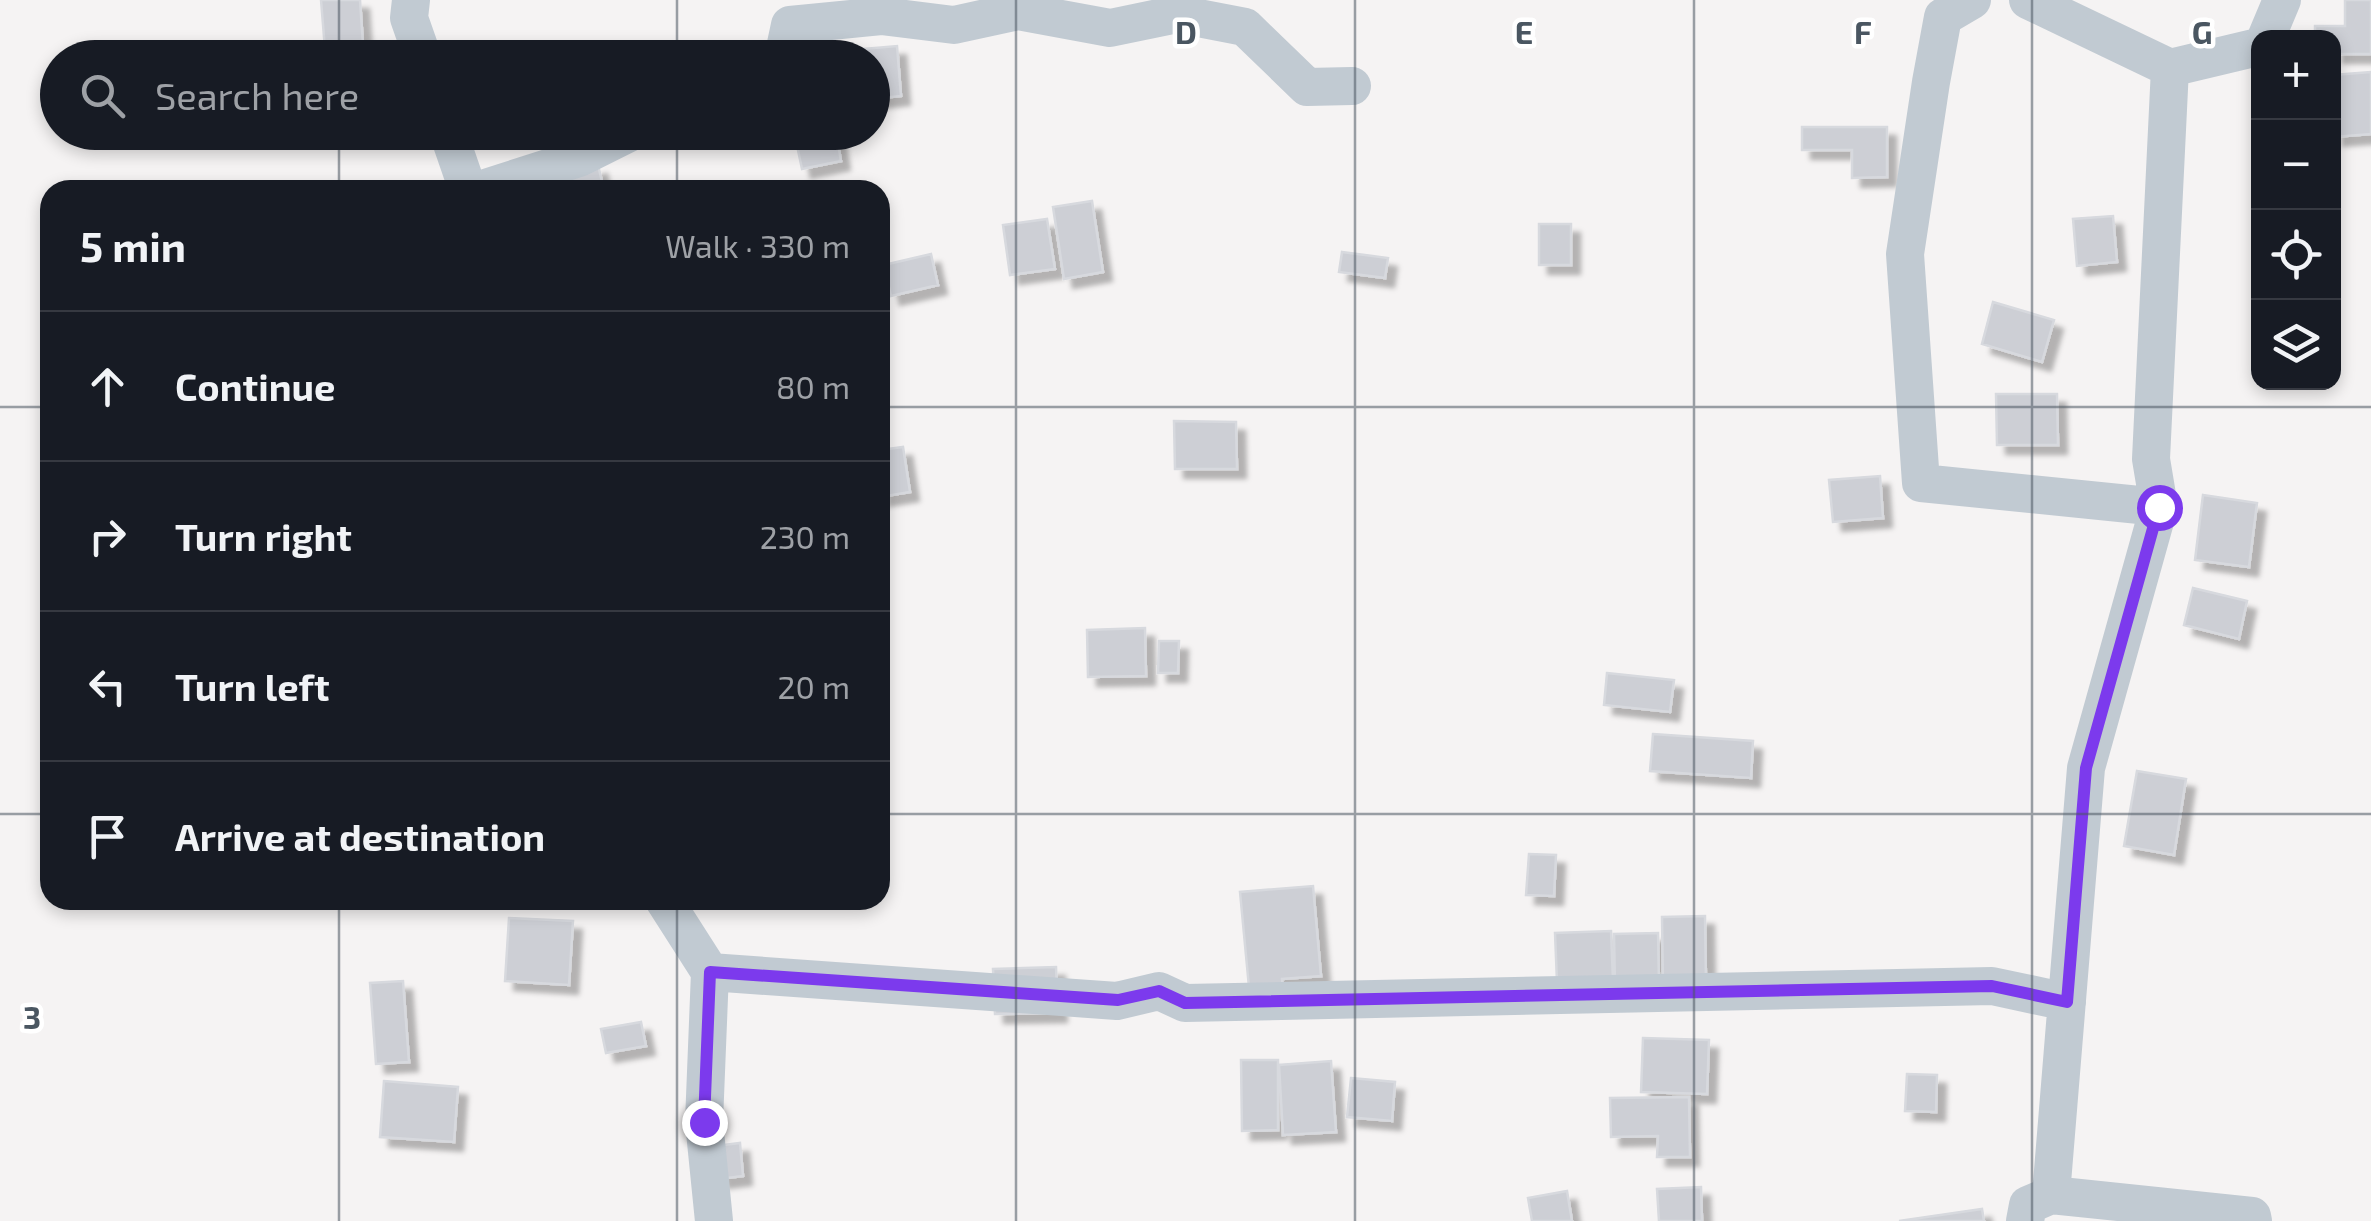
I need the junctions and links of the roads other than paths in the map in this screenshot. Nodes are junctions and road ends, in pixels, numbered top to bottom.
1 (411, 0) edge
2 (1972, 0) edge
3 (2028, 0) edge
4 (2282, 0) edge
5 (2269, 30) edge
6 (417, 40) edge
7 (787, 40) edge
8 (2251, 49) edge
9 (2170, 68) junction
10 (1352, 86) dead end
11 (454, 150) edge
12 (595, 150) edge
13 (465, 180) edge
14 (511, 180) edge
15 (2159, 507) junction
16 (670, 910) edge
17 (710, 972) junction
18 (2067, 1002) junction
19 (2038, 1208) edge
20 (714, 1221) edge
21 (2253, 1221) edge

1 - 6 street
2 - 15 street
3 - 9 street
4 - 5 street
7 - 10 street
8 - 9 street
9 - 15 street
11 - 13 street
12 - 14 street
15 - 18 street
16 - 17 street
17 - 18 street
17 - 20 street
18 - 19 street
19 - 21 street

